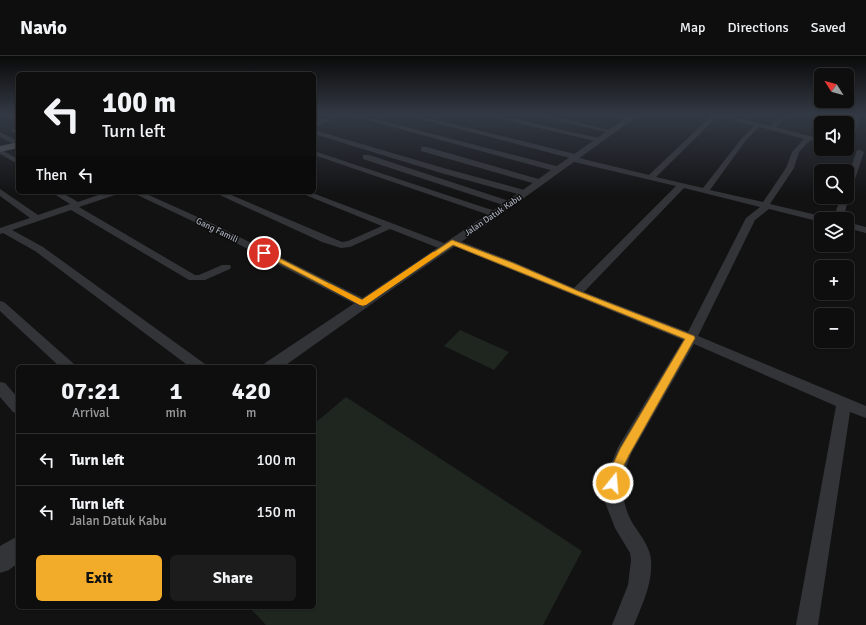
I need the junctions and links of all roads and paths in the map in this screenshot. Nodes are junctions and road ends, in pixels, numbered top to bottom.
1 (358, 142) edge
2 (437, 142) edge
3 (519, 142) edge
4 (597, 142) edge
5 (688, 142) edge
6 (742, 142) edge
7 (805, 142) edge
8 (16, 145) edge
9 (424, 149) dead end
10 (0, 150) edge
11 (863, 152) edge
12 (316, 154) edge
13 (471, 156) dead end
14 (580, 156) junction
15 (366, 157) dead end
16 (16, 161) edge
17 (854, 174) edge
18 (548, 176) junction
19 (650, 178) junction
20 (681, 186) junction
21 (705, 191) junction
22 (0, 192) edge
23 (525, 193) junction
24 (58, 194) edge
25 (109, 194) edge
26 (139, 194) edge
27 (222, 194) edge
28 (307, 194) edge
29 (509, 204) junction
30 (765, 205) junction
31 (75, 206) junction
32 (495, 214) junction
33 (814, 217) edge
34 (37, 219) junction
35 (389, 226) junction
36 (854, 227) edge
37 (866, 230) edge
38 (2, 231) edge
39 (449, 245) junction
40 (226, 267) dead end
41 (576, 293) junction
42 (363, 303) junction
43 (0, 305) edge
44 (691, 338) junction
45 (67, 365) edge
46 (197, 365) edge
47 (274, 365) edge
48 (0, 387) edge
49 (844, 402) junction
50 (16, 406) edge
51 (866, 412) edge
52 (16, 549) edge
53 (0, 561) edge
54 (623, 625) edge
55 (807, 625) edge

1 - 23 street
2 - 18 street
3 - 14 street
4 - 14 street, Jalan Datuk Kabu
5 - 19 street
6 - 21 street
7 - 30 street
8 - 10 main road
9 - 18 street
10 - 16 street
11 - 17 street
12 - 32 street
13 - 18 street
14 - 18 street, Jalan Datuk Kabu
14 - 19 street
15 - 29 street
18 - 23 street, Jalan Datuk Kabu
19 - 20 street
20 - 21 street
20 - 41 street
21 - 30 street
22 - 34 street
23 - 29 street, Jalan Datuk Kabu
24 - 31 street
25 - 31 street
26 - 42 street, Gang Famili
27 - 35 street
28 - 35 street
29 - 32 street, Jalan Datuk Kabu
30 - 33 street
30 - 44 street
31 - 34 street
31 - 40 street
32 - 39 street, Jalan Datuk Kabu
34 - 38 street
35 - 39 street
36 - 37 street
38 - 46 street
39 - 41 street
39 - 42 street, Jalan Datuk Kabu
41 - 44 street
42 - 47 street, Jalan Datuk Kabu
43 - 45 street
44 - 49 street
44 - 54 street
48 - 50 street
49 - 51 street
49 - 55 street
52 - 53 street

